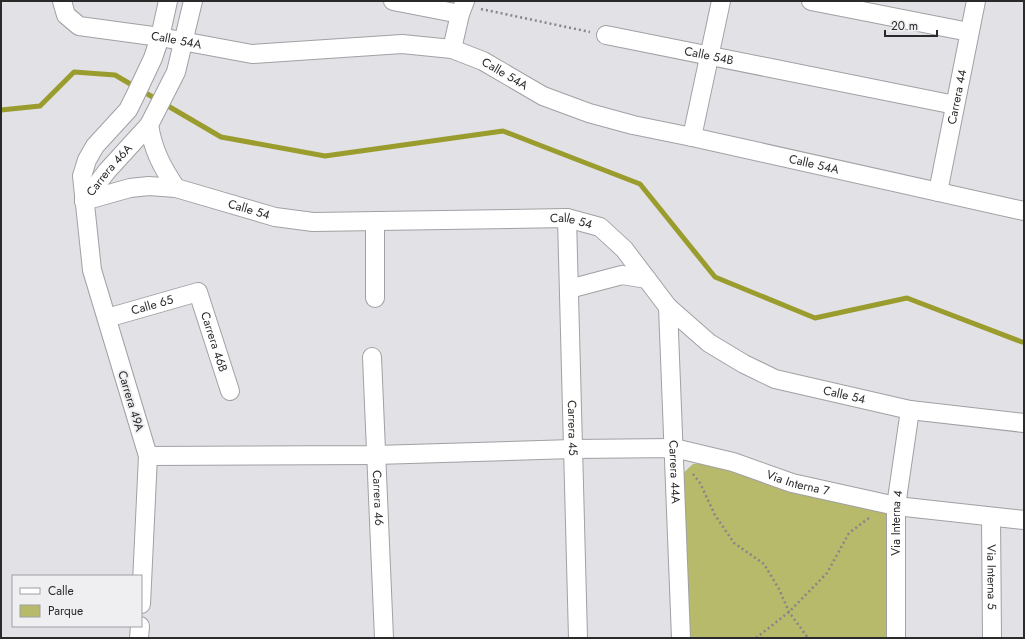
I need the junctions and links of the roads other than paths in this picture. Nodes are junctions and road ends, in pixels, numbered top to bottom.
1 (168, 1) edge
2 (193, 1) edge
3 (393, 1) edge
4 (721, 1) edge
5 (811, 1) edge
6 (976, 1) edge
7 (463, 7) edge
8 (64, 8) edge
9 (969, 32) junction
10 (606, 35) road end
11 (160, 37) junction
12 (184, 42) junction
13 (452, 49) junction
14 (709, 56) junction
15 (955, 105) junction
16 (149, 125) junction
17 (692, 137) junction
18 (176, 188) junction
19 (938, 192) junction
20 (84, 201) junction
21 (1024, 211) edge
22 (567, 218) junction
23 (375, 221) junction
24 (647, 279) junction
25 (569, 289) junction
26 (198, 292) joint
27 (375, 298) dead end
28 (668, 307) junction
29 (107, 318) junction
30 (372, 357) dead end
31 (230, 391) dead end
32 (910, 410) junction
33 (1024, 423) edge
34 (674, 448) junction
35 (573, 449) junction
36 (376, 455) junction
37 (148, 456) junction
38 (896, 506) junction
39 (991, 517) junction
40 (1024, 520) edge
41 (142, 583) edge
42 (140, 627) edge
43 (139, 638) edge
44 (384, 638) edge
45 (578, 638) edge
46 (682, 638) edge
47 (896, 638) edge
48 (992, 638) edge

1 - 11 street, Carrera 46A
2 - 12 street, Carrera 46A
3 - 7 street
4 - 14 street
5 - 9 street
6 - 9 street, Carrera 44
7 - 13 street
8 - 11 street, Calle 54A
9 - 15 street, Carrera 44
10 - 14 street, Calle 54B
11 - 12 street, Calle 54A
11 - 20 street, Carrera 46A
12 - 13 street, Calle 54A
12 - 16 street, Carrera 46A
13 - 17 street, Calle 54A
14 - 15 street, Calle 54B
14 - 17 street
15 - 19 street, Carrera 44
16 - 18 street
16 - 20 street, Carrera 46A
17 - 19 street, Calle 54A
18 - 20 street, Calle 54
18 - 23 street, Calle 54
19 - 21 street
20 - 29 street, Carrera 49A
22 - 23 street, Calle 54
22 - 24 street, Calle 54
22 - 25 street, Carrera 45
23 - 27 street
24 - 25 street
24 - 28 street, Calle 54
25 - 35 street, Carrera 45
26 - 29 street, Calle 65
26 - 31 street, Carrera 46B
28 - 32 street, Calle 54
28 - 34 street, Carrera 44A
29 - 37 street, Carrera 49A
30 - 36 street, Carrera 46
32 - 33 street, Calle 54
32 - 38 street, Via Interna 4
34 - 35 street, Via Interna 7
34 - 38 street, Via Interna 7
34 - 46 street, Carrera 44A
35 - 36 street
35 - 45 street, Carrera 45
36 - 37 street
36 - 44 street, Carrera 46
37 - 41 street, Carrera 49A
38 - 39 street, Via Interna 7
38 - 47 street, Via Interna 4
39 - 40 street, Via Interna 7
39 - 48 street, Via Interna 5
42 - 43 street

